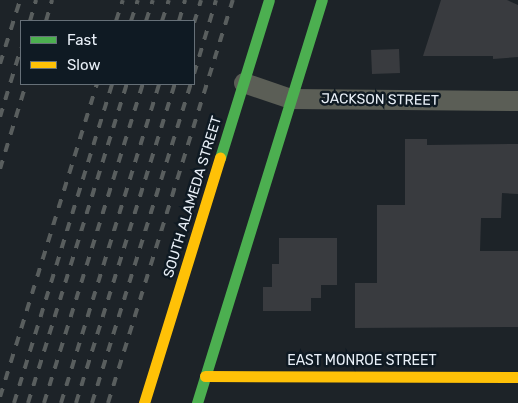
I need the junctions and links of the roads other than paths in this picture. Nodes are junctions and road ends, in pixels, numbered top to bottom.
1 (269, 0) edge
2 (322, 0) edge
3 (244, 83) junction
4 (291, 98) junction
5 (518, 101) edge
6 (206, 376) junction
7 (518, 377) edge
8 (144, 403) edge
9 (197, 403) edge

1 - 3 main road, SOUTH ALAMEDA STREET
2 - 4 main road
3 - 4 street, JACKSON STREET
3 - 8 main road, SOUTH ALAMEDA STREET
4 - 5 street, JACKSON STREET
4 - 6 main road
6 - 7 main road, EAST MONROE STREET
6 - 9 main road

